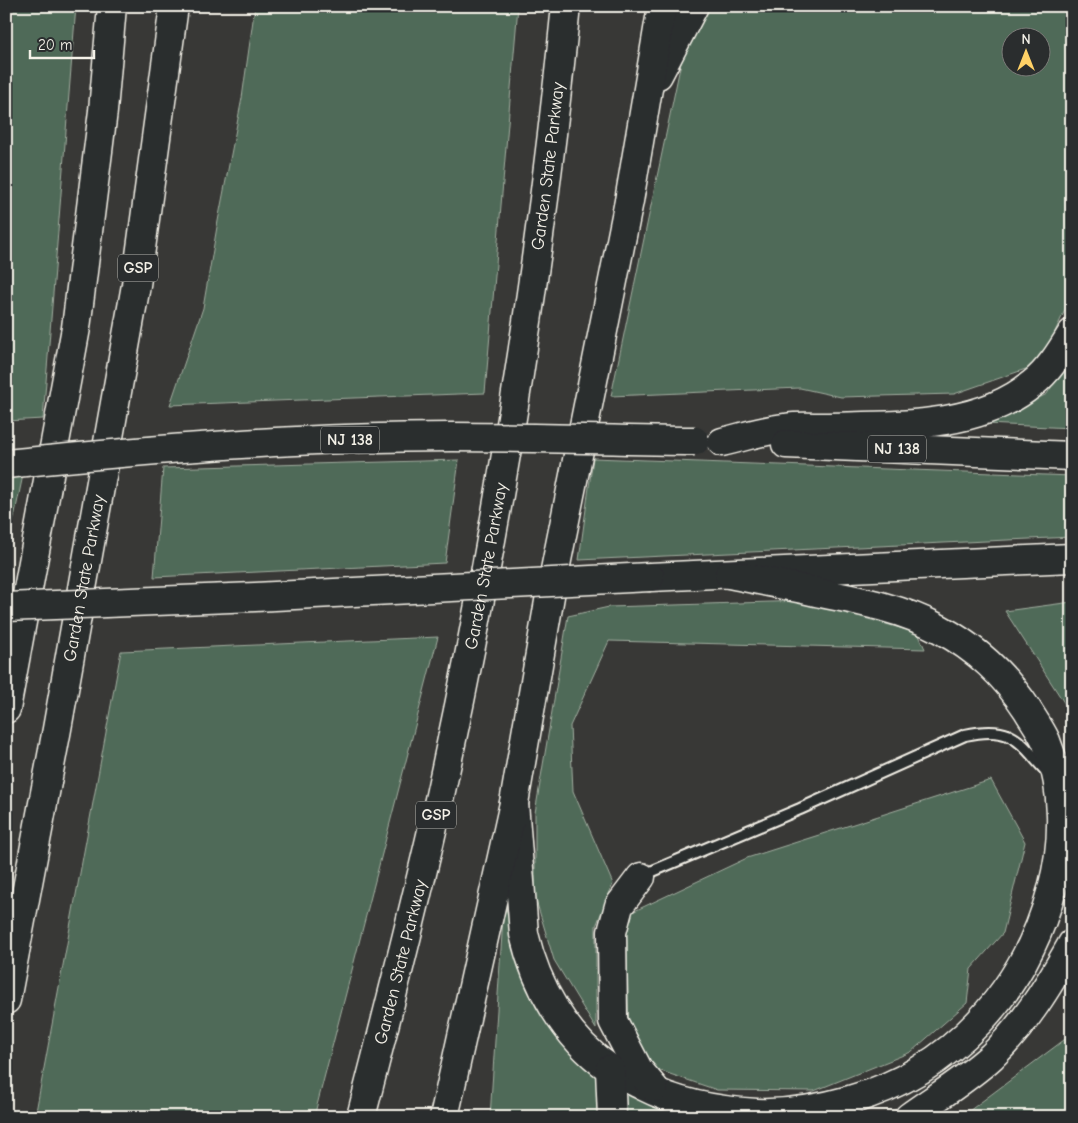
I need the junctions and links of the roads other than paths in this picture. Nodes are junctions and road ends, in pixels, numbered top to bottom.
1 (112, 6) edge
2 (174, 6) edge
3 (566, 6) edge
4 (662, 6) edge
5 (694, 6) edge
6 (648, 94) junction
7 (1072, 333) edge
8 (722, 442) junction
9 (1072, 456) edge
10 (6, 464) edge
11 (1072, 558) edge
12 (729, 574) junction
13 (6, 607) edge
14 (6, 710) edge
15 (1057, 782) junction
16 (514, 804) junction
17 (640, 877) joint
18 (1072, 944) edge
19 (6, 1000) edge
20 (610, 1069) junction
21 (660, 1095) junction
22 (734, 1115) edge
23 (361, 1117) edge
24 (444, 1117) edge
25 (612, 1117) edge
26 (909, 1117) edge

1 - 14 highway
2 - 19 highway, Garden State Parkway / GSP
3 - 23 highway, Garden State Parkway / GSP
4 - 6 highway
5 - 6 highway
6 - 16 highway
7 - 8 highway
8 - 9 highway, NJ 138
8 - 10 highway, NJ 138, bridge
11 - 12 highway
12 - 13 highway, bridge
12 - 15 highway
15 - 17 lane
15 - 22 highway
16 - 20 highway
16 - 24 highway
17 - 21 highway
18 - 26 highway
20 - 21 highway
20 - 25 highway
21 - 22 highway

